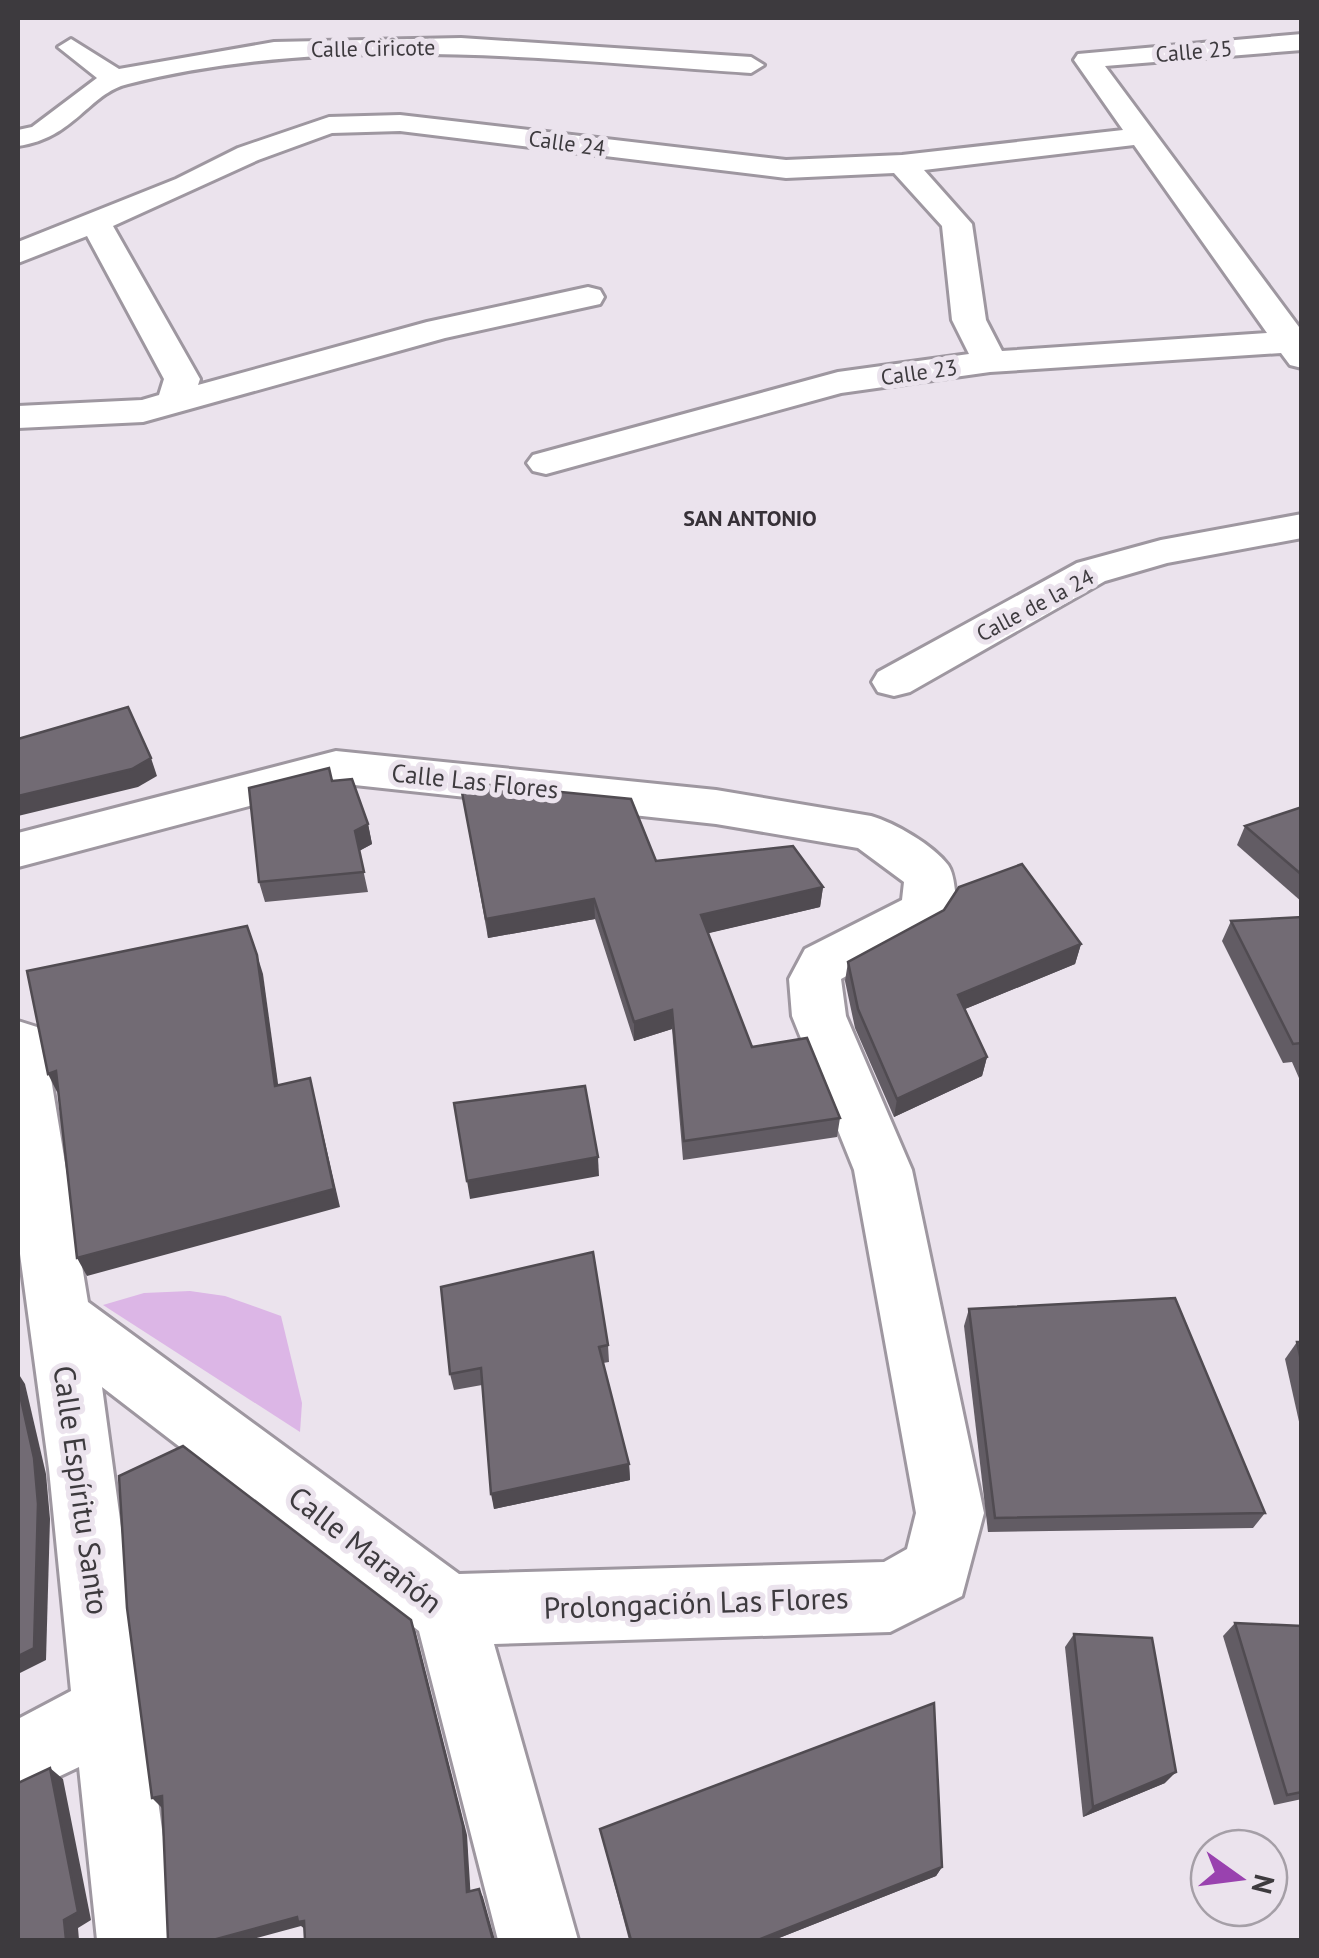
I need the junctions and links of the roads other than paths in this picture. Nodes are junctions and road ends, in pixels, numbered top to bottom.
1 (1302, 42) edge
2 (72, 47) dead end
3 (750, 66) dead end
4 (114, 78) junction
5 (1141, 136) junction
6 (18, 138) edge
7 (902, 164) junction
8 (96, 224) junction
9 (18, 253) edge
10 (588, 296) dead end
11 (1297, 347) edge
12 (990, 362) junction
13 (176, 398) junction
14 (18, 417) edge
15 (546, 463) dead end
16 (1302, 526) edge
17 (894, 682) dead end
18 (18, 850) edge
19 (18, 1042) edge
20 (59, 1317) junction
21 (936, 1571) joint
22 (449, 1610) junction
23 (110, 1710) junction
24 (18, 1759) edge
25 (138, 1940) edge
26 (538, 1940) edge

1 - 5 street, Calle 25
2 - 4 street
3 - 4 street, Calle Ciricote
4 - 6 street, Calle Ciricote
5 - 7 street, Calle 24
5 - 11 street
7 - 8 street, Calle 24
7 - 12 street
8 - 9 street, Calle 24
8 - 13 street
10 - 13 street
11 - 12 street, Calle 23
12 - 15 street, Calle 23
13 - 14 street
16 - 17 street, Calle de la 24
18 - 21 street, Calle Las Flores
19 - 20 street, Calle Espíritu Santo
20 - 22 street, Calle Marañón
20 - 23 street, Calle Espíritu Santo
21 - 22 street, Prolongación Las Flores
22 - 26 street, Calle Marañón
23 - 24 street
23 - 25 street, Calle Espíritu Santo

